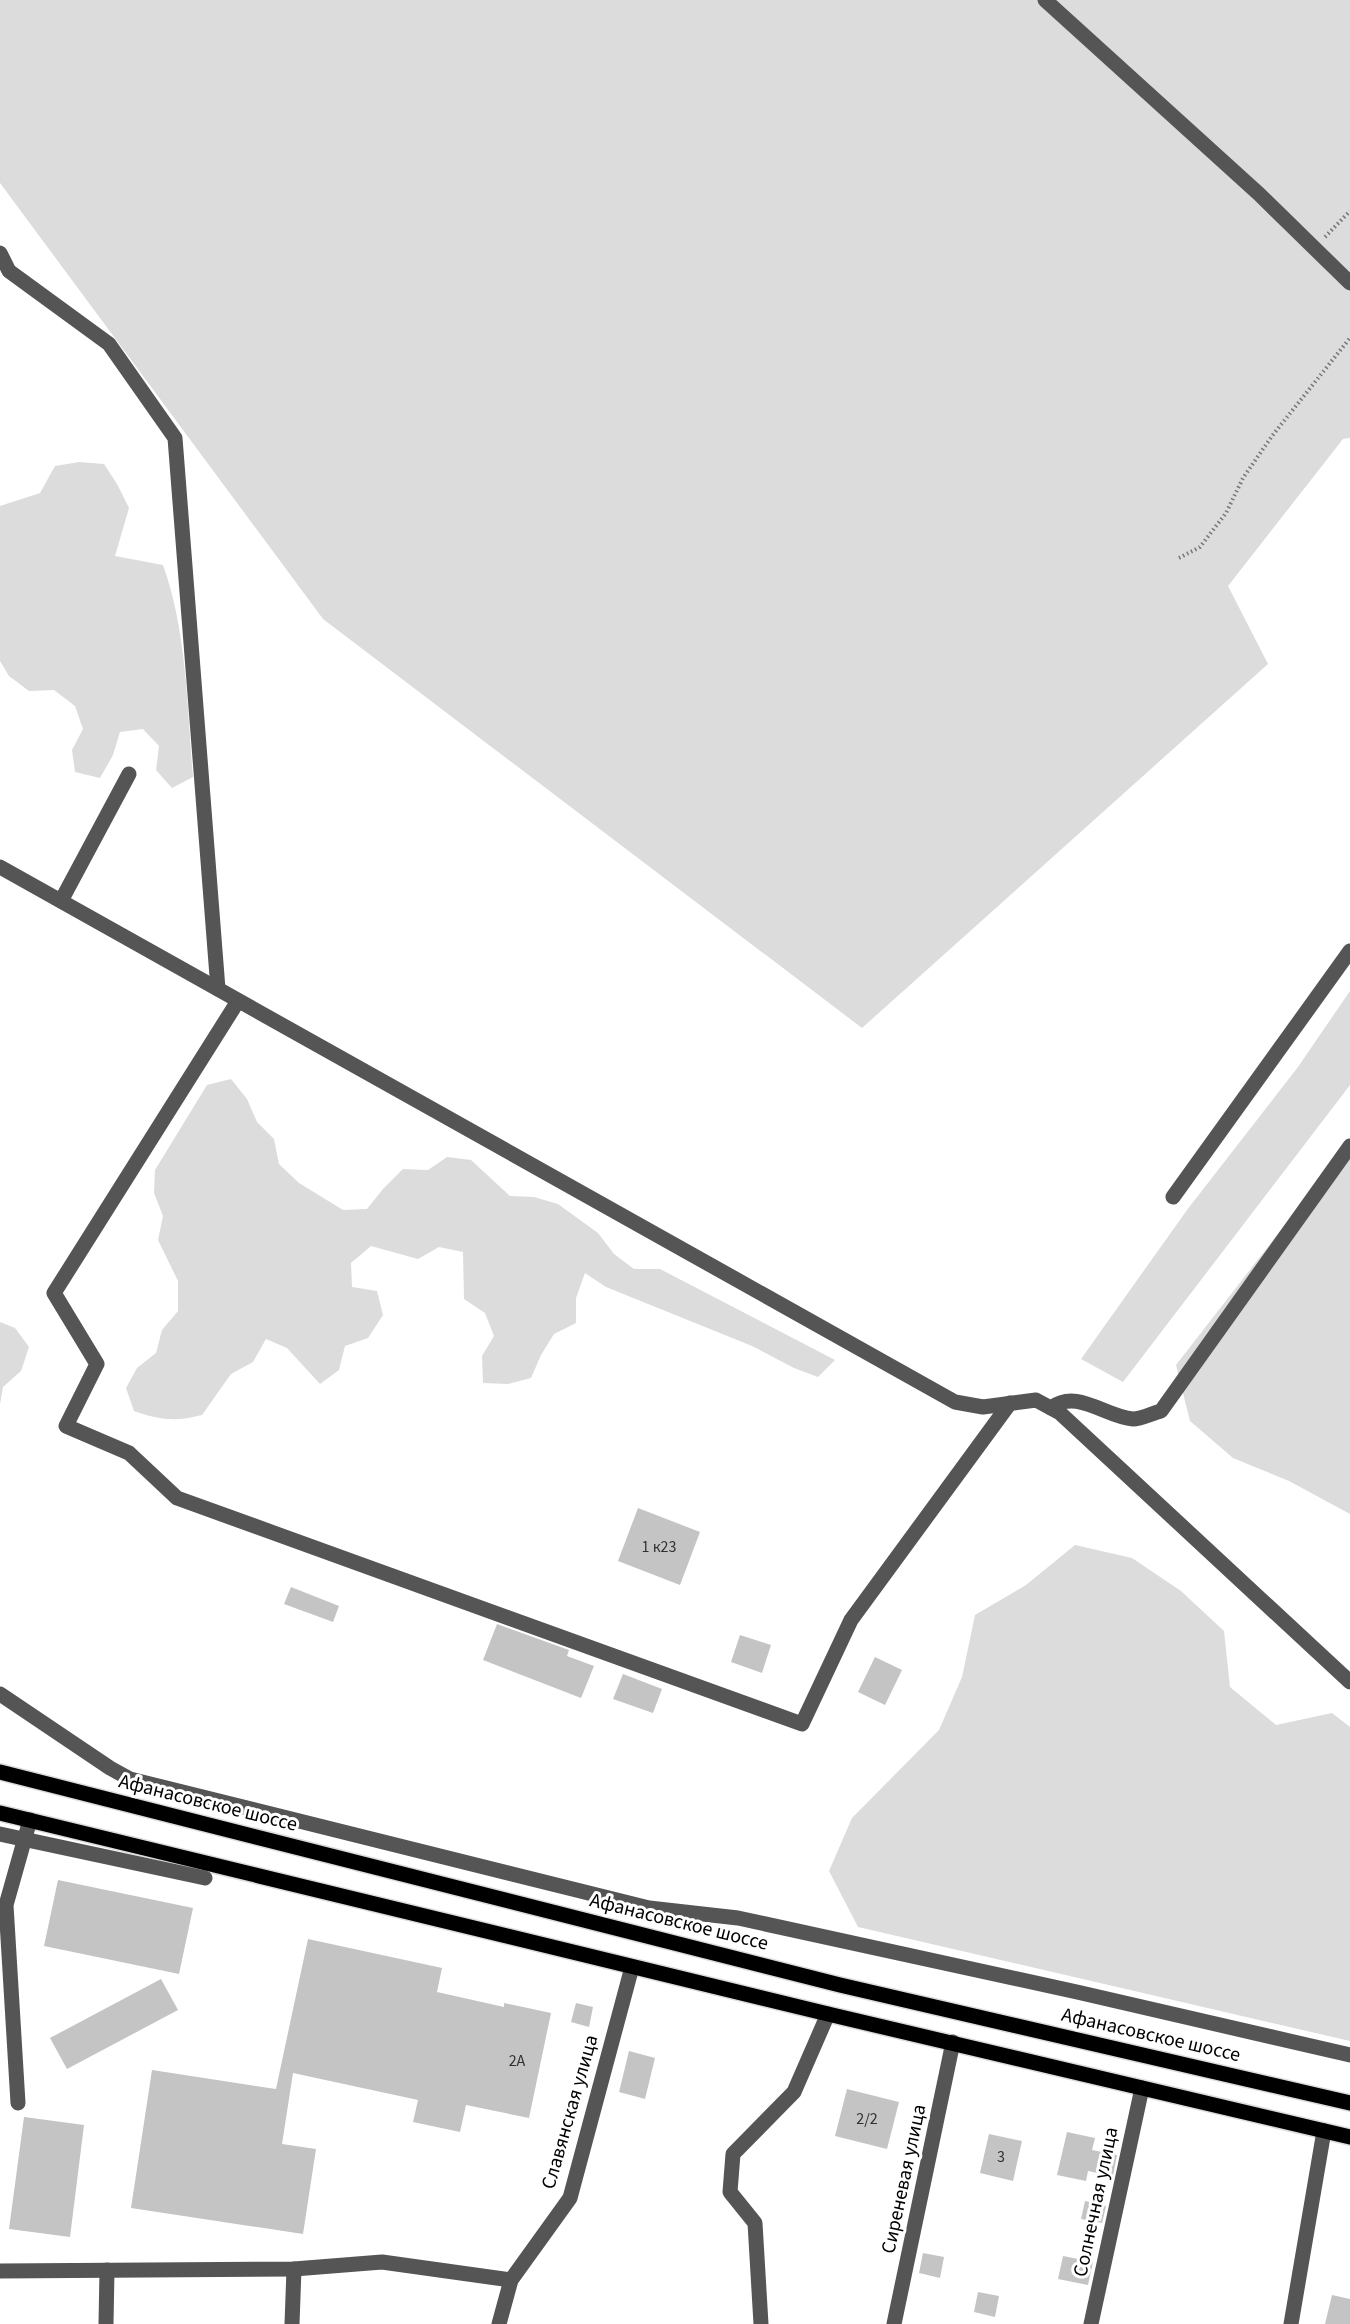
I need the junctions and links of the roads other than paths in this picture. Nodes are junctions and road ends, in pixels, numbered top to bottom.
1 (1045, 0) edge
2 (0, 253) edge
3 (1350, 284) edge
4 (129, 774) dead end
5 (0, 867) edge
6 (61, 901) junction
7 (1350, 951) edge
8 (218, 989) junction
9 (238, 1001) junction
10 (1350, 1146) edge
11 (1173, 1197) dead end
12 (1011, 1403) junction
13 (1052, 1408) junction
14 (1350, 1682) edge
15 (0, 1694) edge
16 (0, 1772) edge
17 (0, 1813) edge
18 (30, 1820) junction
19 (0, 1834) edge
20 (25, 1839) junction
21 (205, 1878) dead end
22 (632, 1967) junction
23 (828, 2014) junction
24 (953, 2042) junction
25 (1350, 2055) edge
26 (1142, 2088) junction
27 (18, 2103) dead end
28 (1350, 2103) edge
29 (1324, 2131) junction
30 (1350, 2137) edge
31 (294, 2269) junction
32 (107, 2270) junction
33 (0, 2271) edge
34 (511, 2280) junction
35 (106, 2324) edge
36 (292, 2324) edge
37 (499, 2324) edge
38 (761, 2324) edge
39 (894, 2324) edge
40 (1091, 2324) edge
41 (1291, 2324) edge

1 - 3 street
2 - 8 street
4 - 6 street
5 - 6 street
6 - 8 street
7 - 11 street
8 - 9 street
9 - 12 street
9 - 12 street
10 - 13 street
12 - 13 street
13 - 14 street
15 - 25 street
16 - 28 main road, Афанасовское шоссе
17 - 18 main road
18 - 20 street
18 - 22 main road
19 - 20 street
20 - 21 street
20 - 27 street
22 - 23 main road
22 - 34 street, Славянская улица
23 - 24 main road
23 - 38 street
24 - 26 main road
24 - 39 street, Сиреневая улица
26 - 29 main road
26 - 40 street, Солнечная улица
29 - 30 main road
29 - 41 street
31 - 32 street
31 - 34 street
31 - 36 street
32 - 33 street
32 - 35 street
34 - 37 street, Славянская улица

